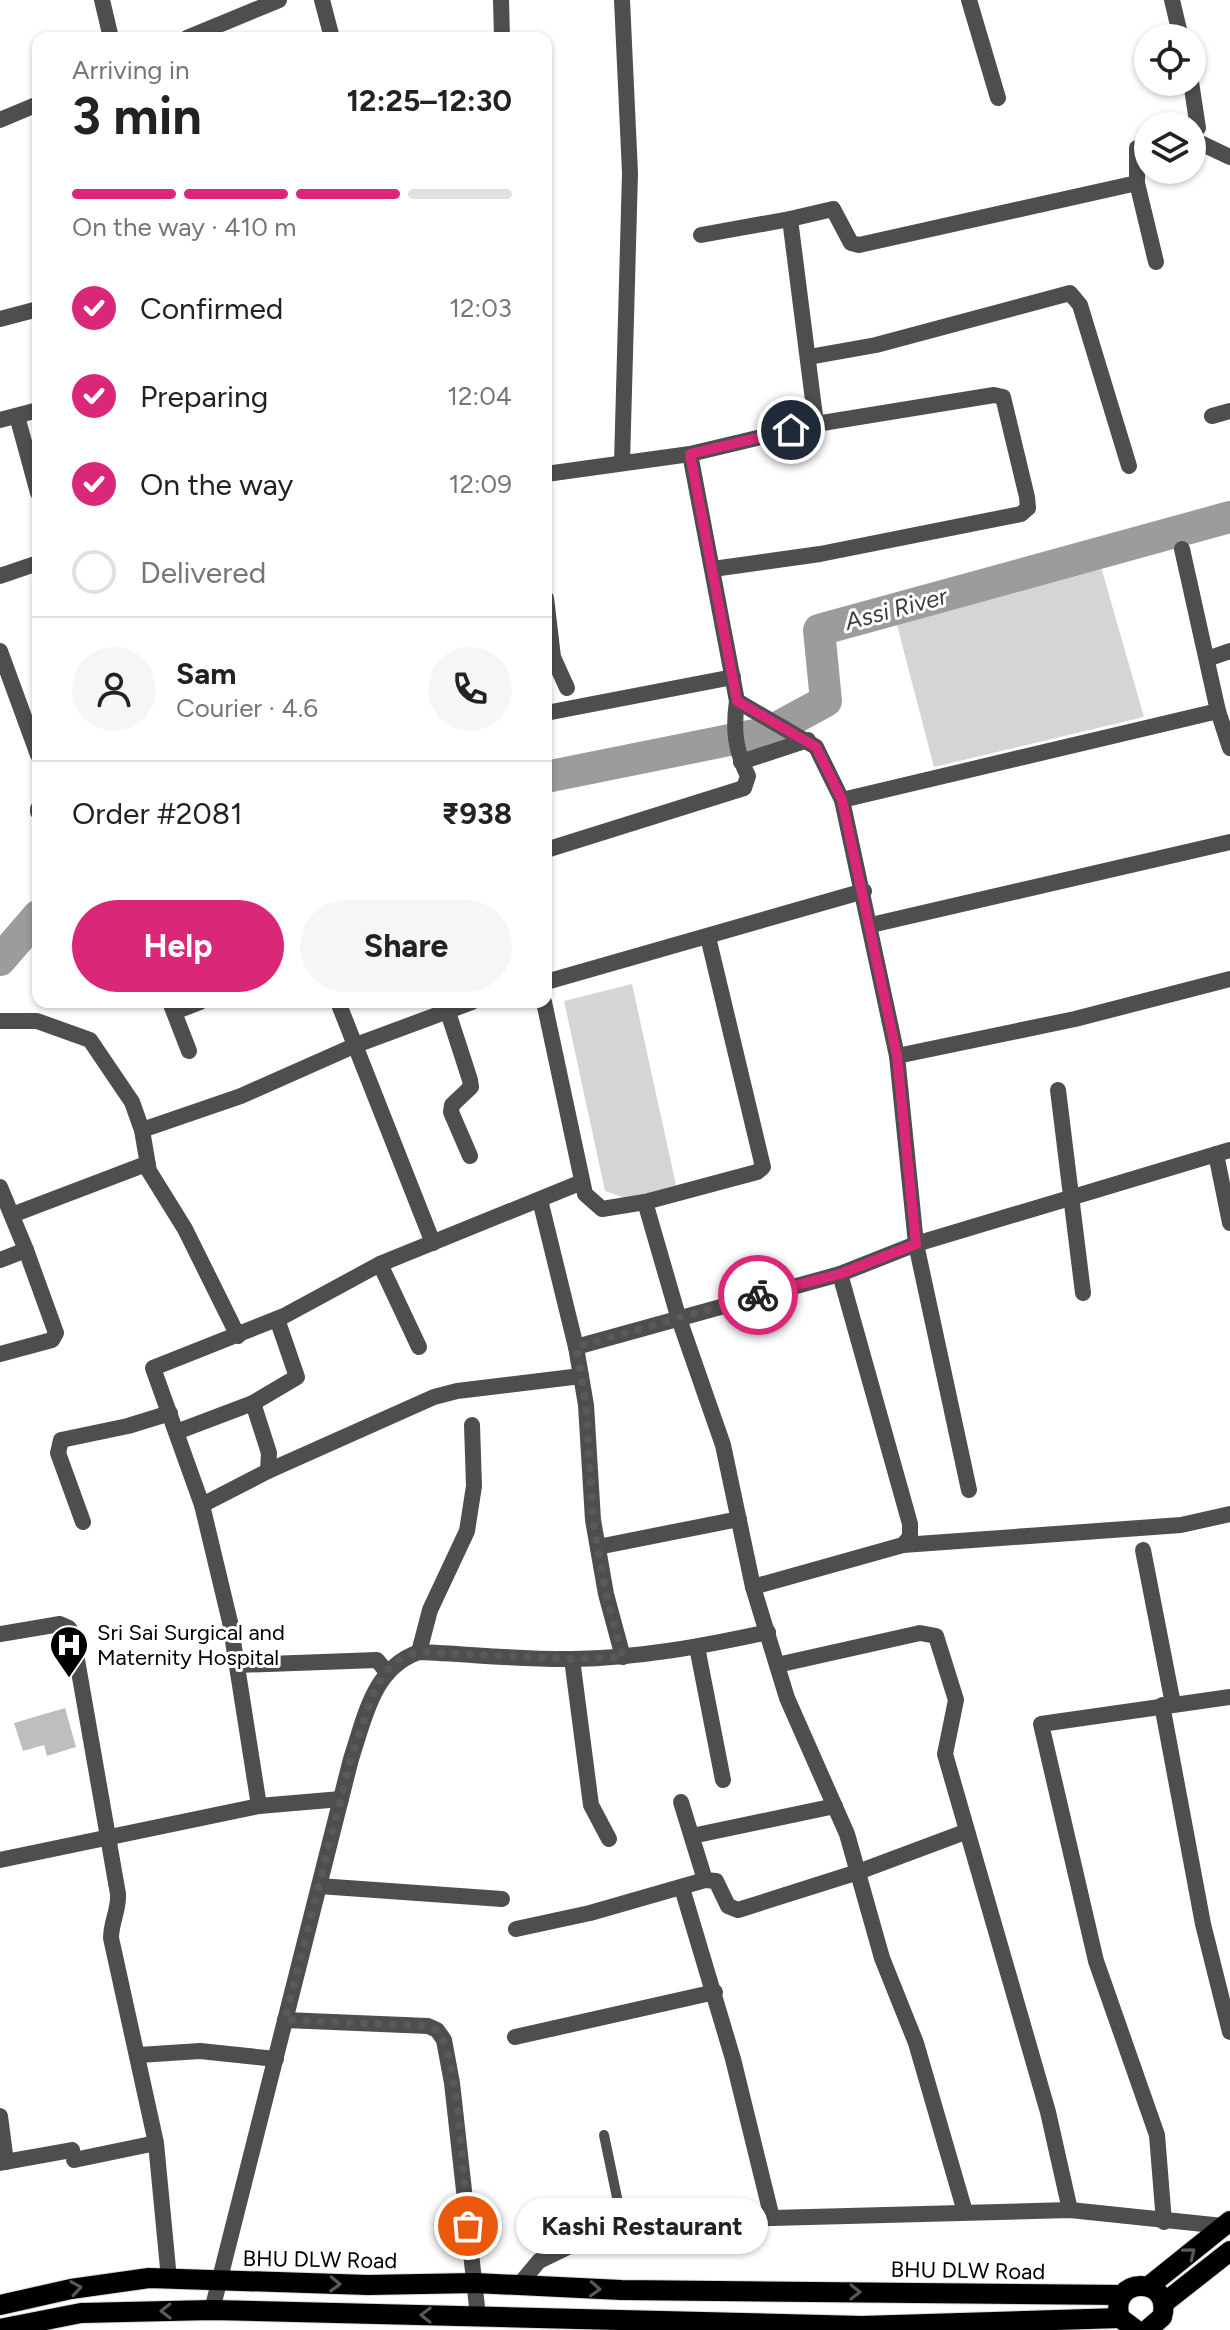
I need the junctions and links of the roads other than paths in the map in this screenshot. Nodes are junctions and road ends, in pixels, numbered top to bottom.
1 (102, 0) edge
2 (279, 0) edge
3 (322, 0) edge
4 (501, 0) edge
5 (622, 0) edge
6 (969, 0) edge
7 (1172, 0) edge
8 (1178, 24) edge
9 (110, 32) edge
10 (202, 32) edge
11 (330, 32) edge
12 (502, 32) edge
13 (998, 98) dead end
14 (32, 107) edge
15 (0, 120) edge
16 (1206, 144) edge
17 (1230, 157) edge
18 (1134, 184) edge
19 (1137, 184) edge
20 (790, 219) junction
21 (701, 235) dead end
22 (1156, 262) dead end
23 (32, 311) edge
24 (0, 319) edge
25 (809, 357) junction
26 (1230, 411) edge
27 (32, 412) edge
28 (1212, 416) dead end
29 (8, 418) edge
30 (816, 424) junction
31 (690, 454) junction
32 (622, 463) junction
33 (1129, 466) dead end
34 (552, 473) edge
35 (32, 478) edge
36 (1182, 549) dead end
37 (32, 565) edge
38 (713, 569) junction
39 (0, 576) edge
40 (552, 649) edge
41 (0, 651) edge
42 (1230, 651) edge
43 (1207, 659) junction
44 (733, 677) junction
45 (567, 688) dead end
46 (737, 701) junction
47 (1218, 711) junction
48 (552, 712) edge
49 (802, 736) junction
50 (32, 739) edge
51 (1230, 748) edge
52 (739, 758) junction
53 (842, 800) junction
54 (1230, 842) edge
55 (552, 848) edge
56 (864, 891) junction
57 (871, 925) junction
58 (708, 937) junction
59 (1230, 979) edge
60 (552, 980) edge
61 (172, 1008) edge
62 (341, 1008) edge
63 (451, 1008) edge
64 (545, 1008) edge
65 (447, 1009) junction
66 (0, 1021) edge
67 (356, 1045) junction
68 (189, 1051) dead end
69 (897, 1056) junction
70 (1058, 1090) dead end
71 (142, 1130) junction
72 (1223, 1152) edge
73 (470, 1156) dead end
74 (146, 1164) junction
75 (582, 1182) junction
76 (0, 1187) edge
77 (1074, 1198) junction
78 (540, 1200) junction
79 (645, 1202) junction
80 (12, 1215) junction
81 (1230, 1223) edge
82 (433, 1243) junction
83 (916, 1244) junction
84 (26, 1250) junction
85 (0, 1260) edge
86 (380, 1264) junction
87 (840, 1274) junction
88 (1083, 1293) dead end
89 (678, 1316) junction
90 (277, 1319) junction
91 (238, 1336) junction
92 (419, 1347) dead end
93 (576, 1347) junction
94 (0, 1354) edge
95 (581, 1376) junction
96 (253, 1403) junction
97 (170, 1413) junction
98 (472, 1425) dead end
99 (179, 1431) junction
100 (268, 1471) junction
101 (969, 1490) dead end
102 (202, 1505) junction
103 (1230, 1514) edge
104 (739, 1519) junction
105 (83, 1522) dead end
106 (903, 1545) junction
107 (598, 1547) junction
108 (1143, 1550) dead end
109 (753, 1587) junction
110 (768, 1632) junction
111 (0, 1634) edge
112 (697, 1647) junction
113 (419, 1652) junction
114 (623, 1657) junction
115 (572, 1659) junction
116 (238, 1665) junction
117 (777, 1665) junction
118 (386, 1671) junction
119 (1230, 1697) edge
120 (1168, 1705) junction
121 (723, 1780) dead end
122 (341, 1799) junction
123 (681, 1802) dead end
124 (259, 1806) junction
125 (835, 1806) junction
126 (965, 1832) junction
127 (692, 1836) junction
128 (109, 1837) junction
129 (609, 1839) dead end
130 (0, 1860) edge
131 (858, 1872) junction
132 (705, 1880) junction
133 (319, 1886) junction
134 (682, 1888) junction
135 (502, 1899) dead end
136 (516, 1929) dead end
137 (715, 1992) junction
138 (285, 2020) junction
139 (1230, 2032) edge
140 (515, 2037) dead end
141 (139, 2055) junction
142 (276, 2059) junction
143 (0, 2116) edge
144 (604, 2135) dead end
145 (156, 2143) junction
146 (3, 2162) edge
147 (1070, 2210) junction
148 (965, 2212) junction
149 (772, 2218) junction
150 (1164, 2222) junction
151 (1226, 2224) edge
152 (625, 2236) junction
153 (1230, 2251) edge
154 (169, 2279) junction
155 (220, 2281) junction
156 (475, 2283) junction
157 (519, 2285) junction
158 (1149, 2286) junction
159 (1121, 2295) junction
160 (1164, 2303) junction
161 (0, 2305) edge
162 (212, 2310) junction
163 (479, 2323) edge
164 (1128, 2324) edge
165 (844, 2328) edge
166 (0, 2329) edge
167 (1147, 2330) edge

1 - 9 street
2 - 10 street
3 - 11 street
4 - 12 street
5 - 32 street
6 - 13 street
7 - 8 street
14 - 15 street
16 - 17 street
18 - 20 street
19 - 22 street
20 - 21 street
20 - 25 street
23 - 24 street
25 - 30 street
25 - 33 street
26 - 28 street
27 - 29 street
29 - 35 street
30 - 31 street
30 - 38 street
31 - 32 street
31 - 38 street
32 - 34 street
36 - 43 street
37 - 39 street
38 - 44 street
40 - 45 street
41 - 50 street
42 - 43 street
43 - 47 street
44 - 46 street
44 - 48 street
46 - 49 street
46 - 52 street
47 - 51 street
47 - 53 street
49 - 52 street
49 - 53 street
52 - 55 street
53 - 56 street
54 - 57 street
56 - 57 street
56 - 58 street
57 - 69 street
58 - 60 street
58 - 79 street
59 - 69 street
61 - 68 street
62 - 67 street
63 - 65 street
64 - 75 street
65 - 67 street
65 - 73 street
66 - 71 street
67 - 71 street
67 - 82 street
69 - 83 street
70 - 77 street
71 - 74 street
72 - 77 street
72 - 81 street
74 - 80 street
74 - 91 street
75 - 78 street
75 - 79 street
76 - 80 street
77 - 83 street
77 - 88 street
78 - 82 street
78 - 93 street
79 - 89 street
80 - 84 street
82 - 86 street
83 - 87 street
83 - 101 street
84 - 85 street
84 - 94 street
86 - 90 street
86 - 92 street
87 - 89 street
87 - 106 street
89 - 93 street
89 - 104 street
90 - 91 street
90 - 96 street
91 - 97 street
93 - 95 street
95 - 100 street
95 - 107 street
96 - 99 street
96 - 100 street
97 - 99 street
97 - 105 street
98 - 113 street
99 - 102 street
100 - 102 street
102 - 116 street
103 - 106 street
104 - 107 street
104 - 109 street
106 - 109 street
107 - 114 street
108 - 120 street
109 - 110 street
110 - 112 street
110 - 117 street
111 - 128 street
112 - 114 street
112 - 121 street
113 - 115 street
113 - 118 street
114 - 115 street
115 - 129 street
116 - 118 street
116 - 124 street
117 - 125 street
117 - 126 street
118 - 122 street
119 - 120 street
120 - 139 street
120 - 150 street
122 - 124 street
122 - 133 street
123 - 127 street
124 - 128 street
125 - 127 street
125 - 131 street
126 - 131 street
126 - 147 street
127 - 132 street
128 - 130 street
128 - 141 street
131 - 132 street
131 - 148 street
132 - 134 street
133 - 135 street
133 - 138 street
134 - 136 street
134 - 137 street
137 - 140 street
137 - 149 street
138 - 142 street
138 - 156 street
141 - 142 street
141 - 145 street
142 - 155 street
143 - 146 street
144 - 152 lane
145 - 146 street
145 - 154 street
147 - 148 street
147 - 150 street
148 - 149 street
149 - 152 street
150 - 151 street
158 -> 151 main road
152 - 157 street
153 - 160 main road
154 - 155 main road, BHU DLW Road
161 -> 154 main road, BHU DLW Road
155 -> 156 main road, BHU DLW Road
155 - 162 street
156 - 157 main road, BHU DLW Road
156 - 163 street
157 -> 159 main road, BHU DLW Road
158 - 159 main road, BHU DLW Road
158 - 160 main road
159 - 164 main road
160 - 167 main road
163 -> 162 main road
162 -> 166 main road
163 - 165 main road
164 - 165 main road

